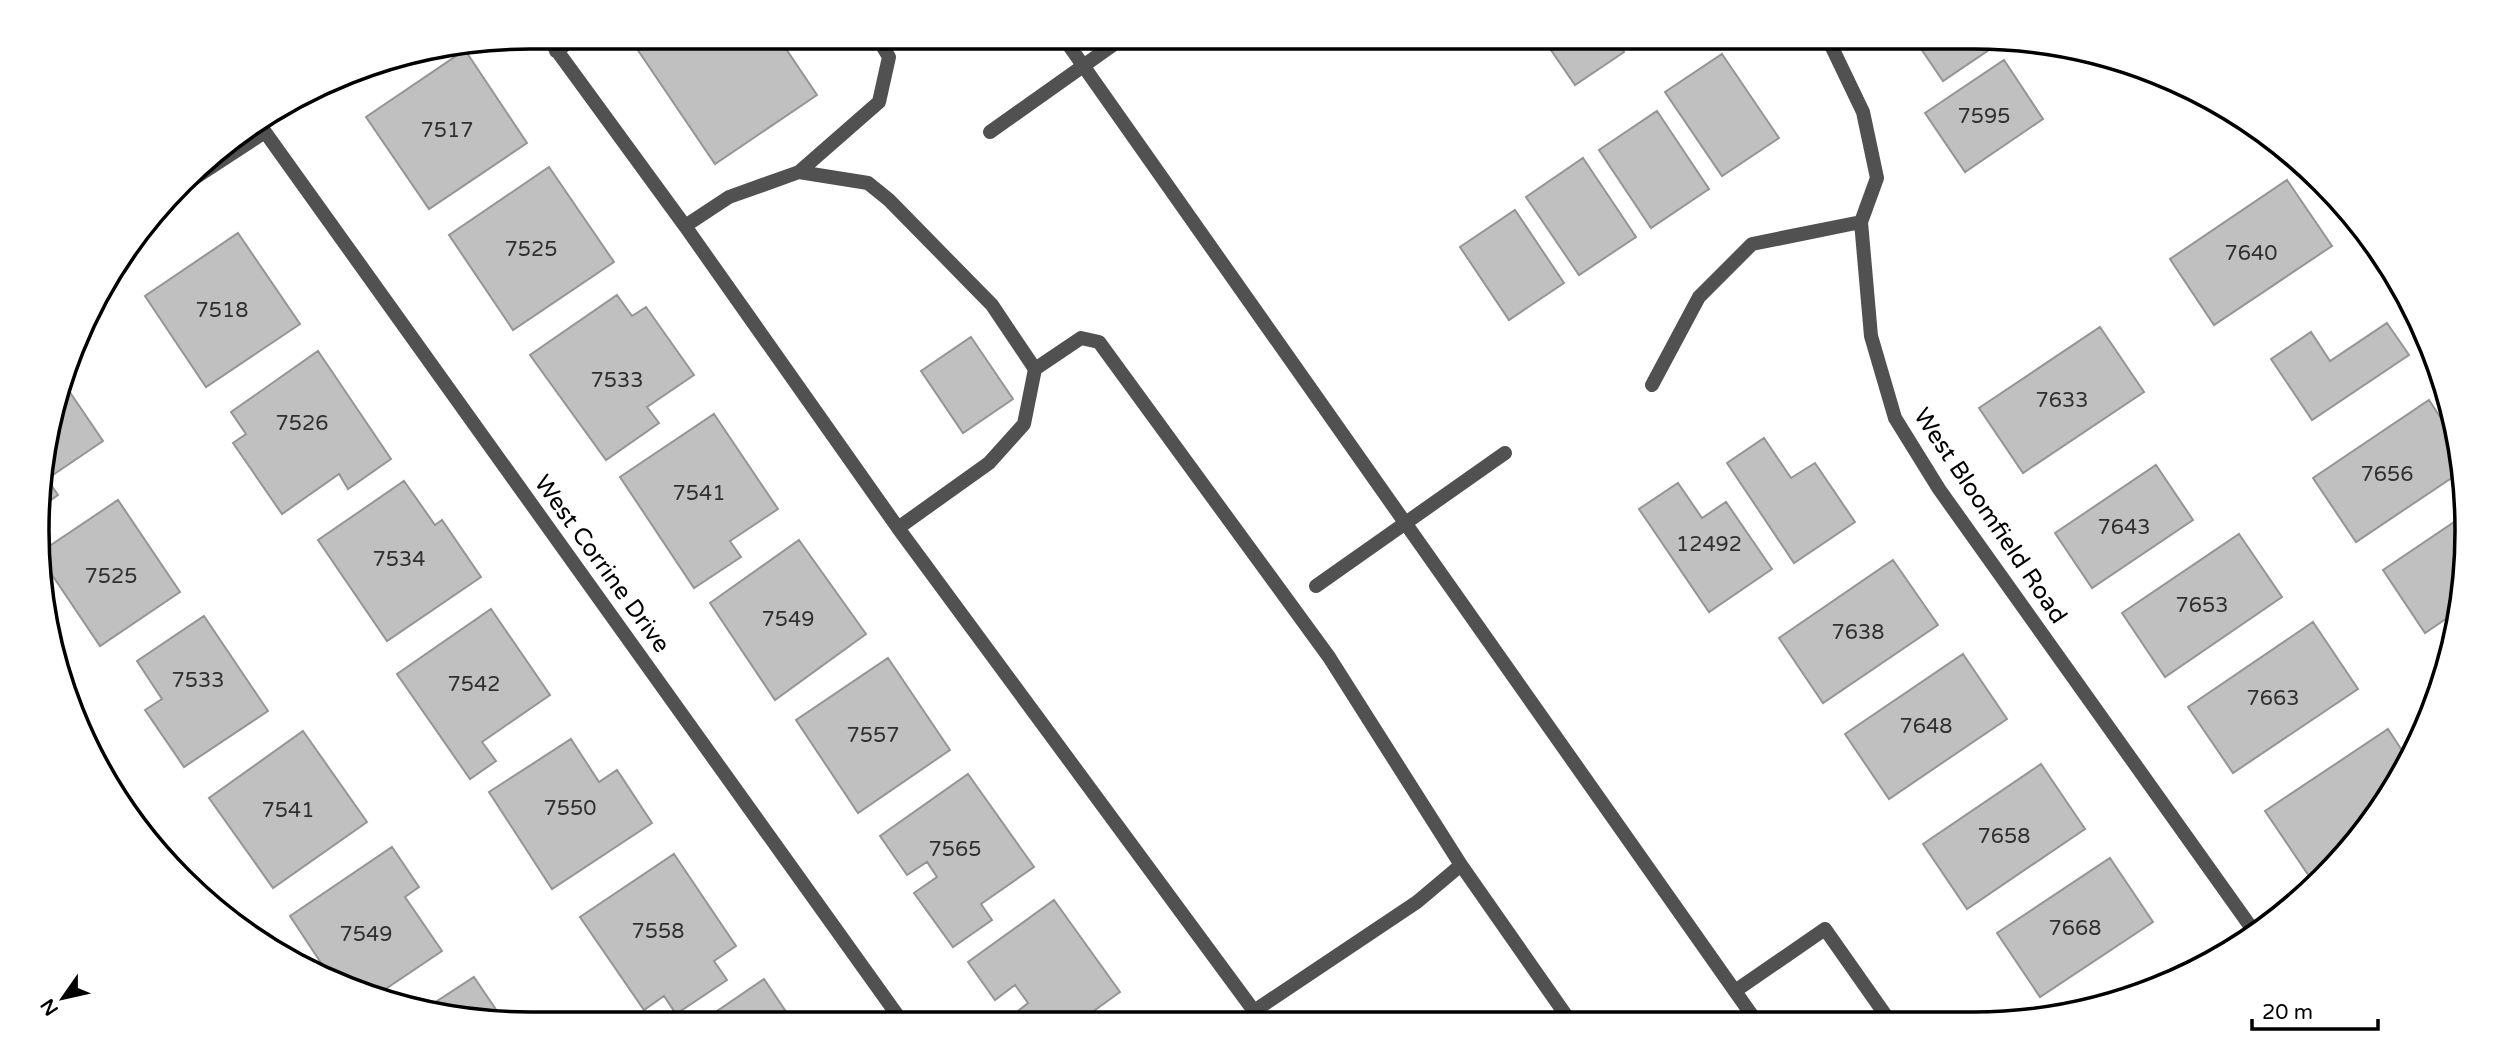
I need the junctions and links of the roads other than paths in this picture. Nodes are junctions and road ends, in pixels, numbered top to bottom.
1 (559, 49) edge
2 (884, 49) edge
3 (1072, 49) edge
4 (1106, 49) edge
5 (1833, 49) edge
6 (556, 51) joint
7 (1083, 65) junction
8 (990, 132) dead end
9 (227, 157) edge
10 (799, 172) junction
11 (1861, 222) junction
12 (685, 226) junction
13 (1035, 369) junction
14 (1652, 385) dead end
15 (1505, 453) dead end
16 (1405, 524) junction
17 (898, 528) junction
18 (1316, 586) dead end
19 (1461, 865) junction
20 (2249, 925) edge
21 (1735, 990) junction
22 (894, 1012) edge
23 (1255, 1012) edge
24 (1266, 1012) edge
25 (1564, 1012) edge
26 (1750, 1012) edge
27 (1883, 1012) edge

1 - 6 street
2 - 10 street
3 - 7 street
4 - 7 street
5 - 11 street, West Bloomfield Road
6 - 12 street
7 - 8 street
7 - 16 street
9 - 22 street, West Corrine Drive
10 - 12 street
10 - 13 street
11 - 14 street
11 - 20 street, West Bloomfield Road
12 - 17 street
13 - 17 street
13 - 19 street
15 - 16 street
16 - 18 street
16 - 21 street
17 - 23 street
19 - 24 street
19 - 25 street
21 - 26 street
21 - 27 street

